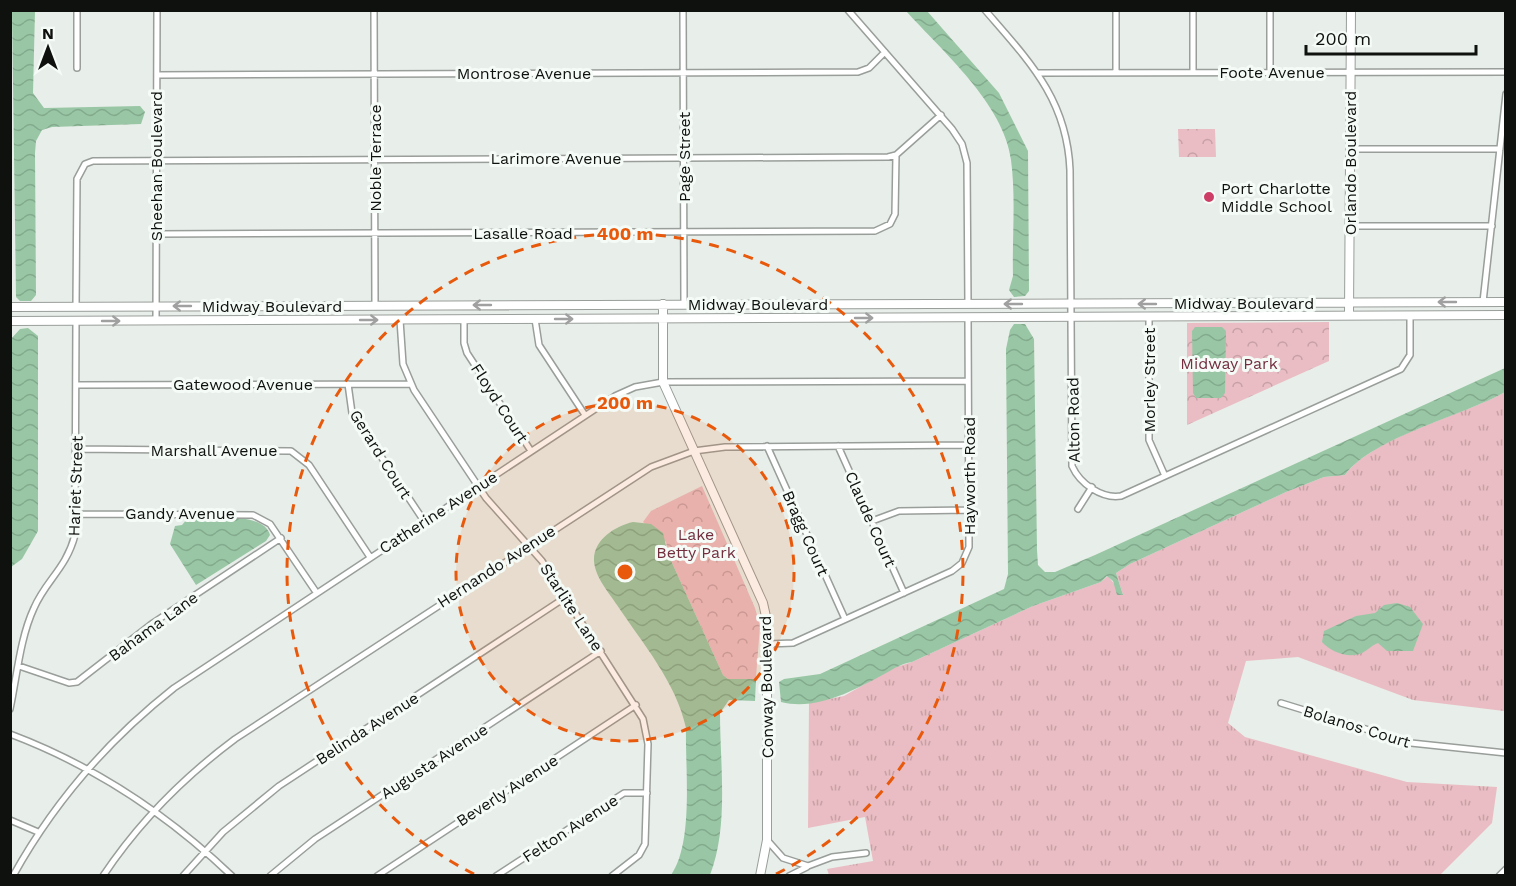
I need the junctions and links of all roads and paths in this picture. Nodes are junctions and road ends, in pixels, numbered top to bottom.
1 (77, 10) edge
2 (157, 10) edge
3 (374, 10) edge
4 (683, 10) edge
5 (848, 10) edge
6 (985, 10) edge
7 (1116, 10) edge
8 (1193, 10) edge
9 (1270, 10) edge
10 (1351, 10) edge
11 (885, 52) junction
12 (77, 68) dead end
13 (683, 72) junction
14 (1193, 72) junction
15 (1270, 72) junction
16 (1350, 72) junction
17 (1506, 72) edge
18 (1038, 73) junction
19 (1116, 73) junction
20 (374, 74) junction
21 (157, 75) junction
22 (1506, 94) edge
23 (941, 115) junction
24 (1350, 149) junction
25 (1500, 149) junction
26 (896, 155) junction
27 (684, 157) junction
28 (375, 159) junction
29 (156, 160) junction
30 (1350, 226) junction
31 (1492, 226) junction
32 (684, 232) junction
33 (375, 233) junction
34 (156, 234) junction
35 (1350, 302) junction
36 (1483, 302) junction
37 (1506, 302) edge
38 (663, 304) junction
39 (684, 304) junction
40 (968, 304) junction
41 (1071, 304) junction
42 (375, 305) junction
43 (10, 307) edge
44 (76, 307) junction
45 (156, 307) junction
46 (1349, 315) junction
47 (1410, 315) junction
48 (1506, 315) edge
49 (1071, 317) junction
50 (1149, 317) junction
51 (968, 318) junction
52 (464, 319) junction
53 (535, 319) junction
54 (663, 319) junction
55 (400, 320) junction
56 (10, 321) edge
57 (76, 321) junction
58 (156, 321) junction
59 (968, 381) junction
60 (663, 382) junction
61 (348, 384) junction
62 (411, 384) junction
63 (76, 385) junction
64 (585, 415) junction
65 (767, 446) junction
66 (838, 446) junction
67 (969, 446) junction
68 (77, 449) junction
69 (531, 451) junction
70 (694, 451) junction
71 (1165, 476) junction
72 (477, 486) junction
73 (1092, 487) junction
74 (1078, 508) dead end
75 (969, 510) junction
76 (77, 514) junction
77 (424, 521) junction
78 (872, 521) junction
79 (281, 538) junction
80 (529, 544) junction
81 (370, 557) junction
82 (316, 592) junction
83 (904, 593) junction
84 (566, 597) junction
85 (845, 619) junction
86 (768, 644) junction
87 (601, 651) junction
88 (19, 666) junction
89 (1281, 703) dead end
90 (636, 705) junction
91 (10, 709) edge
92 (10, 734) edge
93 (1506, 753) edge
94 (88, 768) junction
95 (647, 793) junction
96 (155, 809) junction
97 (10, 820) edge
98 (39, 832) junction
99 (767, 840) junction
100 (205, 850) junction
101 (866, 854) dead end
102 (808, 866) junction
103 (1506, 869) edge
104 (13, 876) edge
105 (103, 876) edge
106 (183, 876) edge
107 (232, 876) edge
108 (270, 876) edge
109 (377, 876) edge
110 (496, 876) edge
111 (612, 876) edge
112 (760, 876) edge
113 (789, 876) edge
114 (1499, 876) edge

1 - 12 street
2 - 21 street, Sheehan Boulevard
3 - 20 street, Noble Terrace
4 - 13 street, Page Street
5 - 11 street
6 - 18 street, Alton Road
7 - 19 street
8 - 14 street
9 - 15 street
10 - 16 street, Orlando Boulevard
11 - 13 street, Montrose Avenue
11 - 23 street
13 - 20 street, Montrose Avenue
13 - 27 street, Page Street
14 - 15 street, Foote Avenue
14 - 19 street, Foote Avenue
15 - 16 street, Foote Avenue
16 - 17 street, Foote Avenue
16 - 24 street, Orlando Boulevard
18 - 19 street, Foote Avenue
18 - 41 street, Alton Road
20 - 21 street, Montrose Avenue
20 - 28 street, Noble Terrace
21 - 29 street, Sheehan Boulevard
22 - 25 street
23 - 26 street
23 - 40 street
24 - 25 street
24 - 30 street, Orlando Boulevard
25 - 31 street
26 - 27 street, Larimore Avenue
26 - 32 street, Lasalle Road
27 - 28 street, Larimore Avenue
27 - 32 street, Page Street
28 - 29 street, Larimore Avenue
28 - 33 street, Noble Terrace
29 - 34 street, Sheehan Boulevard
29 - 44 street
30 - 31 street
30 - 35 street, Orlando Boulevard
31 - 36 street
32 - 33 street, Lasalle Road
32 - 39 street, Page Street
33 - 34 street, Lasalle Road
33 - 42 street, Noble Terrace
34 - 45 street, Sheehan Boulevard
36 -> 35 street, Midway Boulevard
35 -> 41 street, Midway Boulevard
35 - 46 street, Orlando Boulevard
36 - 37 street, Midway Boulevard
38 - 39 street, Midway Boulevard
38 -> 42 street, Midway Boulevard
38 - 54 street, Conway Boulevard
39 - 40 street, Midway Boulevard
41 -> 40 street, Midway Boulevard
41 - 49 street, Alton Road
42 -> 45 street, Midway Boulevard
43 - 44 street, Midway Boulevard
44 - 45 street, Midway Boulevard
45 - 58 street, Sheehan Boulevard
46 - 47 street, Midway Boulevard
46 - 50 street, Midway Boulevard
47 - 48 street, Midway Boulevard
47 - 71 street, Alton Road
49 - 50 street, Midway Boulevard
49 - 51 street, Midway Boulevard
49 - 73 street, Alton Road
50 - 71 street, Morley Street
54 -> 51 street, Midway Boulevard
51 - 59 street, Hayworth Road
52 - 53 street, Midway Boulevard
52 - 55 street, Midway Boulevard
52 - 69 street, Floyd Court
53 -> 54 street, Midway Boulevard
53 - 64 street
54 - 60 street, Conway Boulevard
58 -> 55 street, Midway Boulevard
55 - 62 street, Starlite Lane
56 - 57 street, Midway Boulevard
57 -> 58 street, Midway Boulevard
57 - 63 street, Hariet Street
59 - 60 street, Catherine Avenue
59 - 67 street, Hayworth Road
60 - 64 street, Catherine Avenue
60 - 70 street, Conway Boulevard
61 - 62 street, Gatewood Avenue
61 - 63 street, Gatewood Avenue
61 - 77 street, Gerard Court
62 - 72 street, Starlite Lane
63 - 68 street, Hariet Street
64 - 69 street, Catherine Avenue
65 - 66 street, Hernando Avenue
65 - 70 street, Hernando Avenue
65 - 85 street, Bragg Court
66 - 67 street, Hernando Avenue
66 - 78 street, Claude Court
67 - 75 street, Hayworth Road
68 - 76 street, Hariet Street
68 - 81 street, Marshall Avenue
69 - 72 street, Catherine Avenue
70 - 80 street, Hernando Avenue
70 - 86 street, Conway Boulevard
71 - 73 street, Alton Road
72 - 77 street, Catherine Avenue
72 - 80 street, Starlite Lane
73 - 74 street
75 - 78 street
75 - 83 street, Hayworth Road
76 - 79 street, Gandy Avenue
76 - 88 street, Hariet Street
77 - 81 street, Catherine Avenue
78 - 83 street, Claude Court
79 - 82 street, Gandy Avenue
79 - 88 street, Bahama Lane
80 - 84 street, Starlite Lane
80 - 96 street, Hernando Avenue
81 - 82 street, Catherine Avenue
82 - 94 street, Catherine Avenue
83 - 85 street, Hayworth Road
84 - 87 street, Starlite Lane
84 - 100 street, Belinda Avenue
85 - 86 street, Hayworth Road
86 - 99 street, Conway Boulevard
87 - 90 street, Starlite Lane
87 - 108 street, Augusta Avenue
88 - 91 street, Hariet Street
89 - 93 street, Bolanos Court
90 - 95 street, Starlite Lane
90 - 109 street, Beverly Avenue
92 - 94 street
94 - 96 street
94 - 98 street, Catherine Avenue
95 - 110 street, Felton Avenue
95 - 111 street, Starlite Lane
96 - 100 street
96 - 105 street, Hernando Avenue
97 - 98 street
98 - 104 street, Catherine Avenue
99 - 102 street
99 - 112 street, Conway Boulevard
100 - 106 street, Belinda Avenue
100 - 107 street
101 - 102 street
102 - 113 street
103 - 114 street

